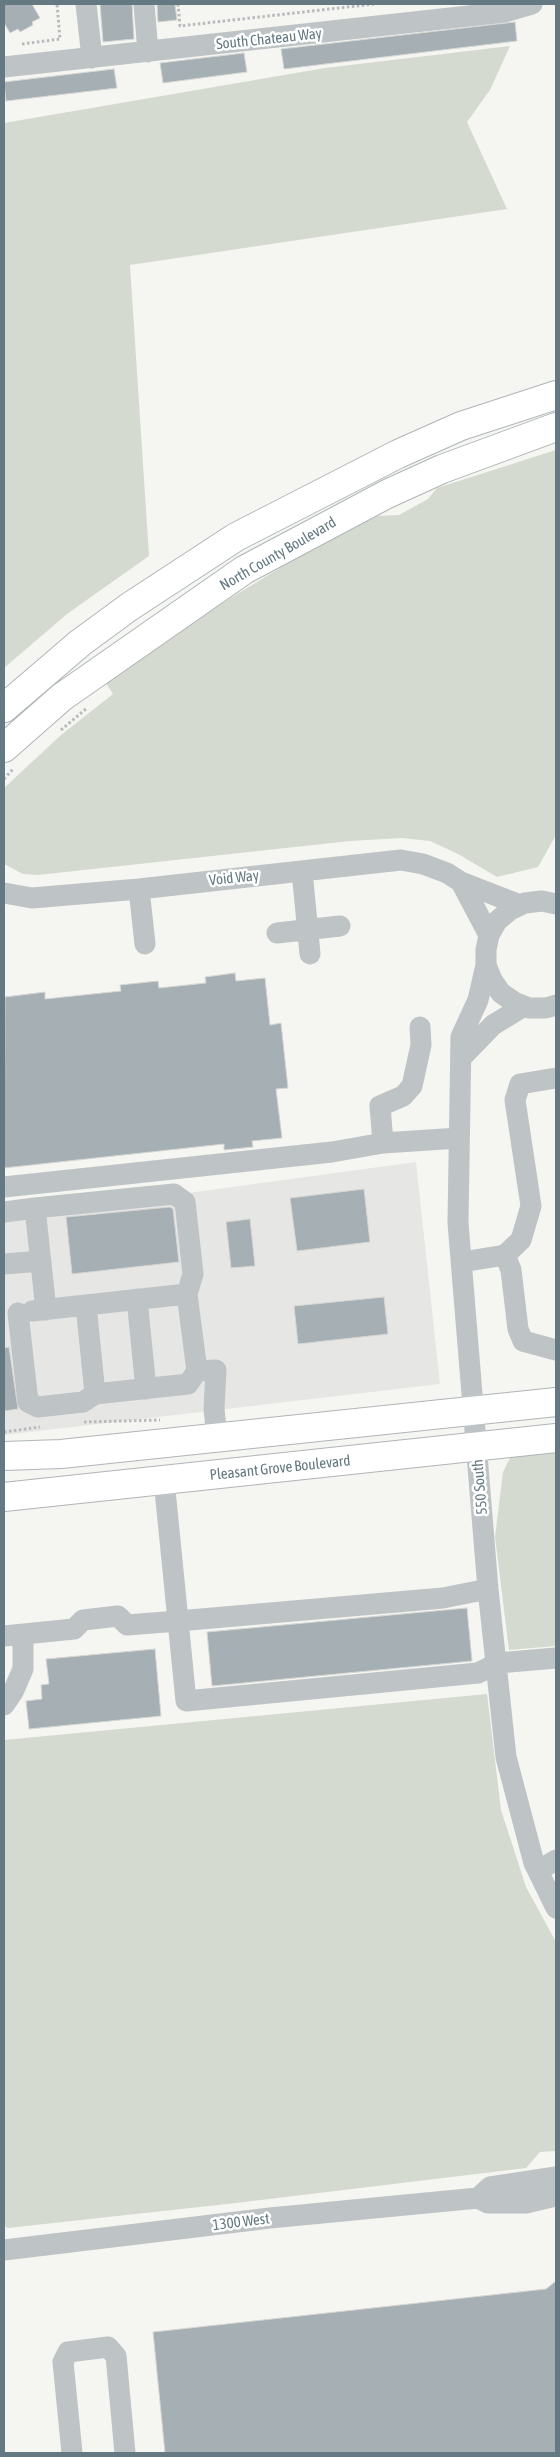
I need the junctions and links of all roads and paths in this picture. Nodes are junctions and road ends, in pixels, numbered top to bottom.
1 (57, 4) edge
2 (86, 4) edge
3 (144, 4) edge
4 (178, 4) edge
5 (374, 4) edge
6 (532, 4) edge
7 (13, 45) dead end
8 (148, 52) junction
9 (92, 58) junction
10 (4, 67) edge
11 (556, 395) edge
12 (556, 427) edge
13 (4, 708) edge
14 (4, 748) edge
15 (302, 871) junction
16 (461, 882) junction
17 (139, 889) junction
18 (4, 893) edge
19 (555, 904) edge
20 (520, 905) junction
21 (340, 926) dead end
22 (308, 930) junction
23 (278, 933) dead end
24 (489, 935) junction
25 (145, 944) dead end
26 (310, 954) dead end
27 (486, 965) junction
28 (524, 1006) junction
29 (555, 1006) edge
30 (420, 1027) dead end
31 (462, 1057) junction
32 (556, 1078) edge
33 (459, 1138) junction
34 (383, 1143) junction
35 (4, 1187) edge
36 (35, 1208) junction
37 (4, 1212) edge
38 (505, 1255) junction
39 (41, 1261) junction
40 (462, 1262) junction
41 (4, 1264) edge
42 (187, 1294) junction
43 (137, 1300) junction
44 (86, 1305) junction
45 (46, 1310) junction
46 (11, 1314) edge
47 (556, 1337) edge
48 (523, 1341) junction
49 (556, 1350) edge
50 (197, 1371) junction
51 (146, 1388) junction
52 (95, 1394) junction
53 (556, 1402) edge
54 (474, 1412) junction
55 (168, 1419) dead end
56 (83, 1422) dead end
57 (43, 1427) dead end
58 (4, 1432) edge
59 (217, 1438) junction
60 (556, 1438) edge
61 (476, 1446) junction
62 (4, 1456) edge
63 (164, 1480) junction
64 (4, 1497) edge
65 (488, 1589) junction
66 (178, 1621) junction
67 (13, 1635) edge
68 (556, 1658) edge
69 (498, 1663) junction
70 (4, 1705) edge
71 (556, 1860) edge
72 (538, 1871) junction
73 (556, 1908) edge
74 (556, 2177) edge
75 (556, 2196) edge
76 (478, 2198) junction
77 (4, 2250) edge
78 (72, 2453) edge
79 (125, 2453) edge

1 - 7 path
2 - 9 street
3 - 8 street
4 - 5 path
6 - 8 street, South Chateau Way
8 - 9 street, South Chateau Way
9 - 10 street, South Chateau Way
11 - 13 main road
12 - 14 main road, North County Boulevard
15 - 16 street, Void Way
15 - 17 street, Void Way
15 - 22 street
16 - 20 street, Void Way
16 - 24 street
17 - 18 street, Void Way
17 - 25 street
19 - 20 street
20 - 24 street
21 - 22 street
22 - 23 street
22 - 26 street
24 - 27 street, 550 South
27 - 28 street
27 - 31 street, 550 South
28 - 29 street
28 - 31 street
30 - 34 street
31 - 33 street, 550 South
32 - 38 street
33 - 34 street
33 - 40 street, 550 South
34 - 35 street
36 - 37 street
36 - 39 street
36 - 42 street
38 - 40 street
38 - 48 street
39 - 41 street
39 - 45 street
40 - 54 street, 550 South
42 - 43 street
42 - 50 street
43 - 44 street
43 - 51 street
44 - 45 street
44 - 52 street
45 - 46 street
46 - 52 street
47 - 48 street
48 - 49 street
50 - 51 street
50 - 59 street
51 - 52 street
53 - 54 main road
54 - 59 main road
54 - 61 street, 550 South
55 - 56 path
57 - 58 path
59 - 62 main road
60 - 61 main road, Pleasant Grove Boulevard
61 - 63 main road, Pleasant Grove Boulevard
61 - 65 street, 550 South
63 - 64 main road, Pleasant Grove Boulevard
63 - 66 street
65 - 66 street
65 - 69 street, 550 South
66 - 67 street
66 - 69 street
67 - 70 street
68 - 69 street
69 - 72 street, 550 South
71 - 72 street
72 - 73 street, 550 South
74 - 76 street
75 - 76 street
76 - 77 street, 1300 West
78 - 79 street

